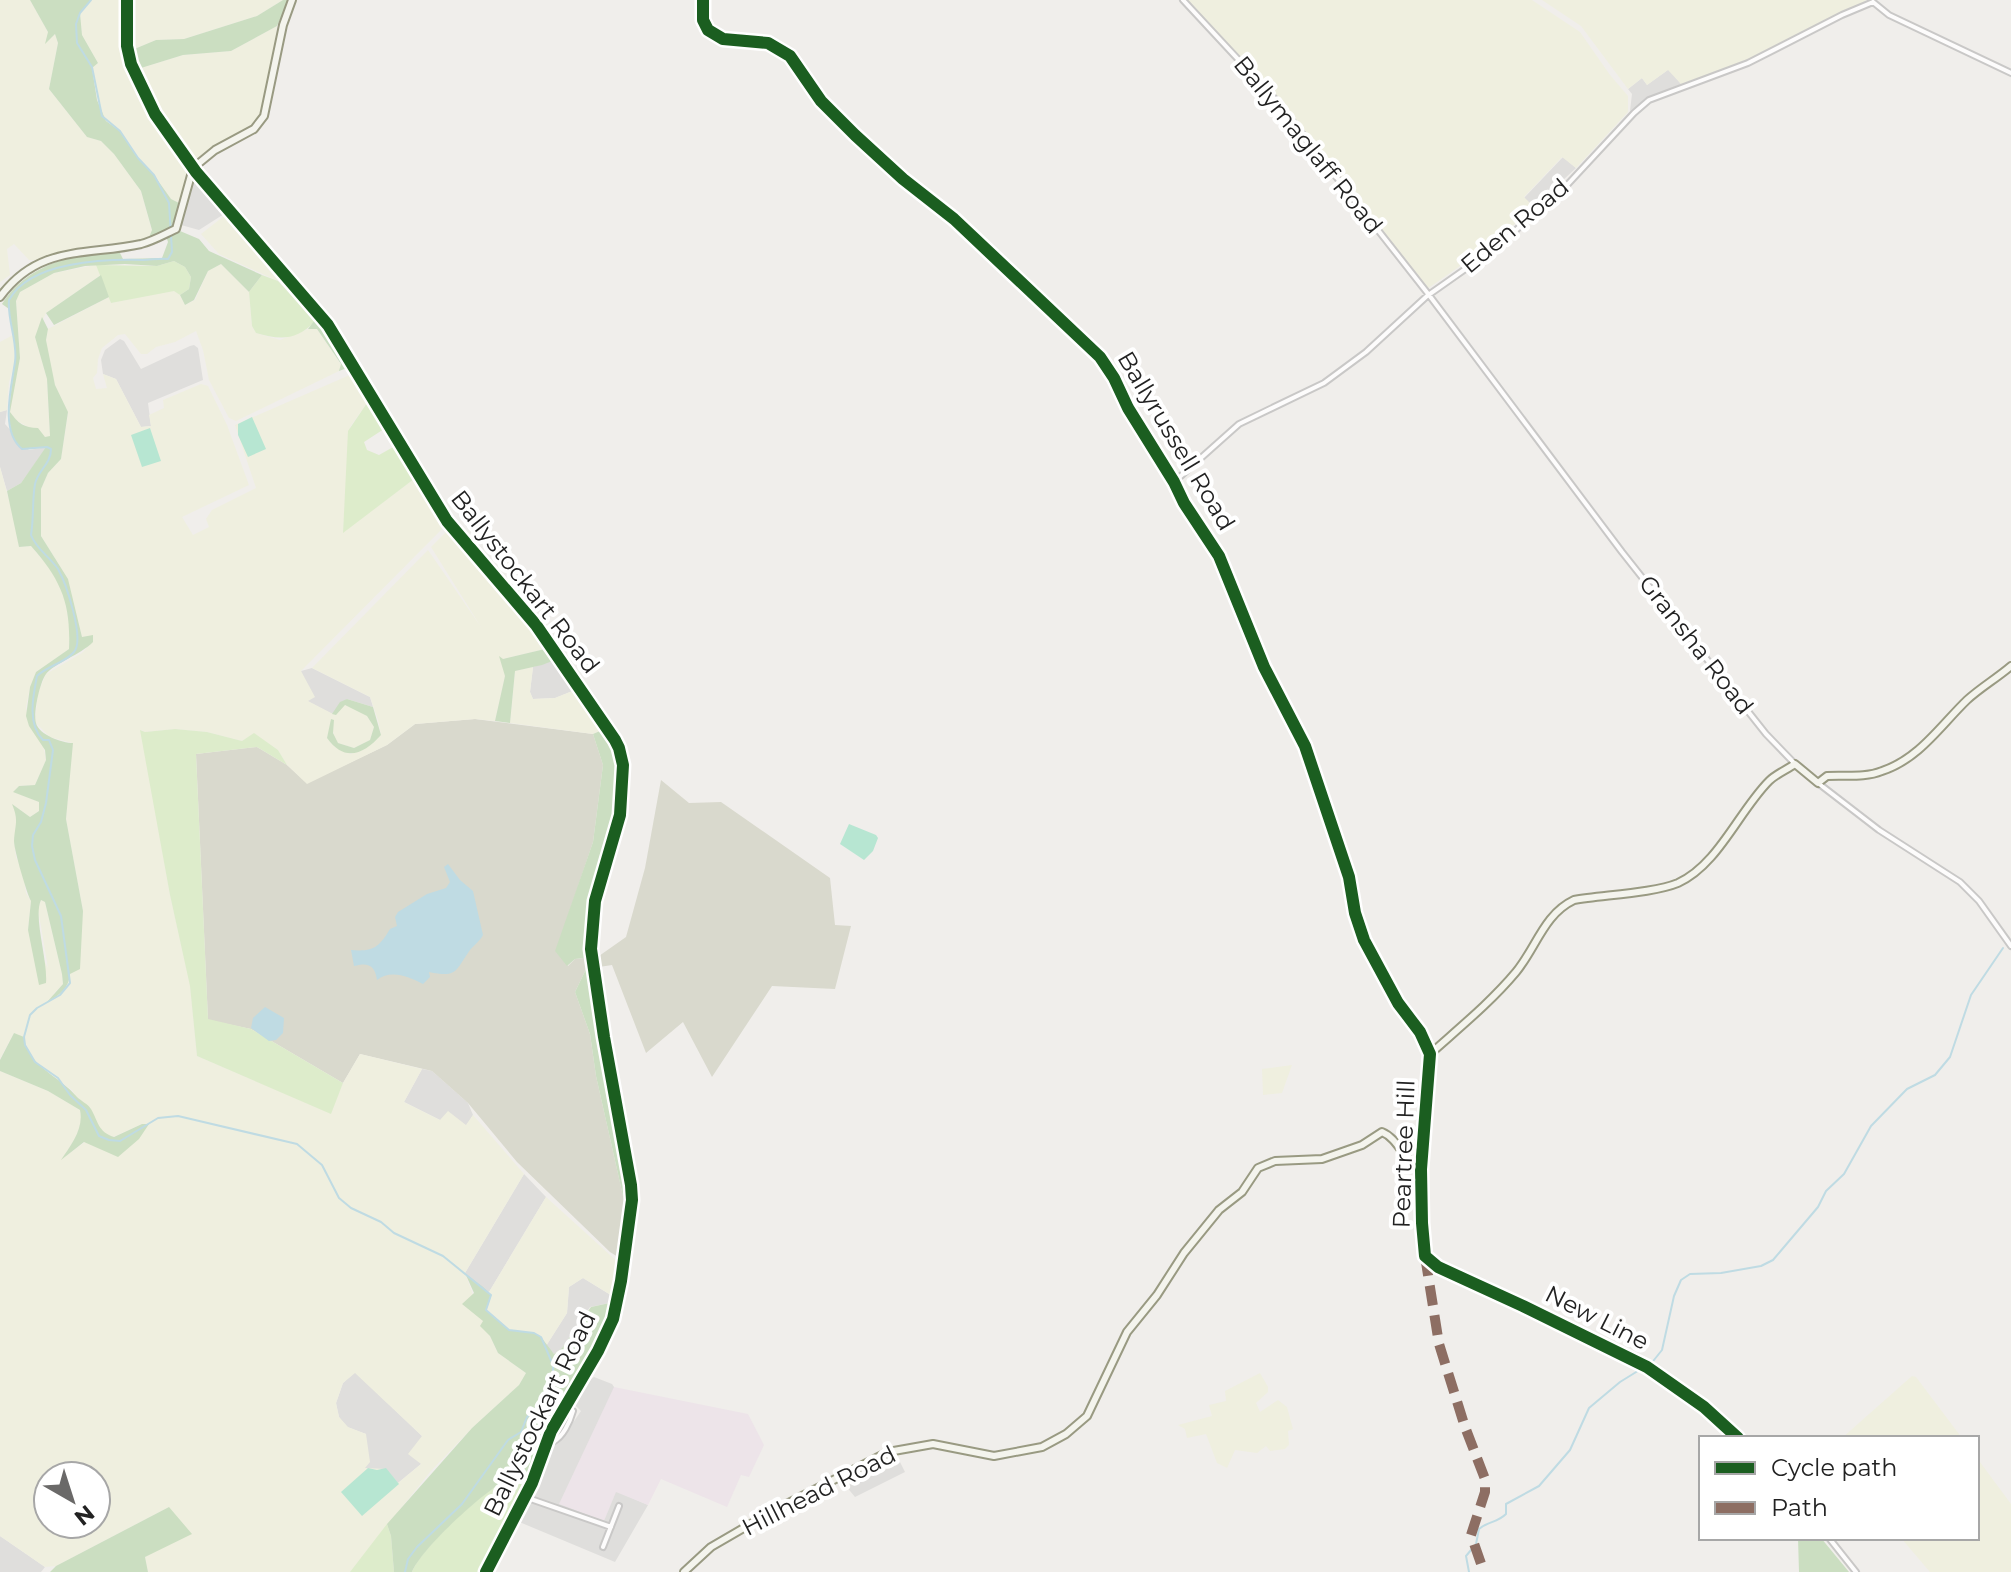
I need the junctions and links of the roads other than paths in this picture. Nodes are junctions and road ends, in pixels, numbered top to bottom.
1 (127, 0) edge
2 (292, 0) edge
3 (703, 0) edge
4 (1183, 0) edge
5 (1872, 1) edge
6 (2011, 73) edge
7 (193, 168) junction
8 (1429, 295) junction
9 (0, 297) edge
10 (1174, 482) junction
11 (2011, 666) edge
12 (1795, 764) junction
13 (1818, 783) junction
14 (2011, 946) edge
15 (1430, 1054) junction
16 (1421, 1169) junction
17 (1425, 1256) joint
18 (573, 1411) dead end
19 (1736, 1436) edge
20 (547, 1440) junction
21 (525, 1497) junction
22 (619, 1506) dead end
23 (611, 1527) junction
24 (1831, 1540) edge
25 (603, 1547) dead end
26 (486, 1572) edge
27 (684, 1572) edge
28 (1856, 1572) edge

1 - 7 street, Ballystockart Road
2 - 7 street
3 - 10 street, Ballyrussell Road
4 - 8 street, Ballymaglaff Road
5 - 6 street
5 - 8 street, Eden Road
7 - 9 street
7 - 20 street, Ballystockart Road
8 - 10 street, Eden Road
8 - 12 street, Gransha Road
10 - 15 street, Ballyrussell Road
11 - 13 street
12 - 13 street, Gransha Road
12 - 15 street, Peartree Hill
13 - 14 street, Gransha Road
15 - 16 street, Peartree Hill
16 - 17 street, Peartree Hill
16 - 27 street, Hillhead Road
17 - 19 street, New Line
18 - 20 street
20 - 21 street, Ballystockart Road
21 - 23 street
21 - 26 street, Ballystockart Road
22 - 23 street
23 - 25 street
24 - 28 street

